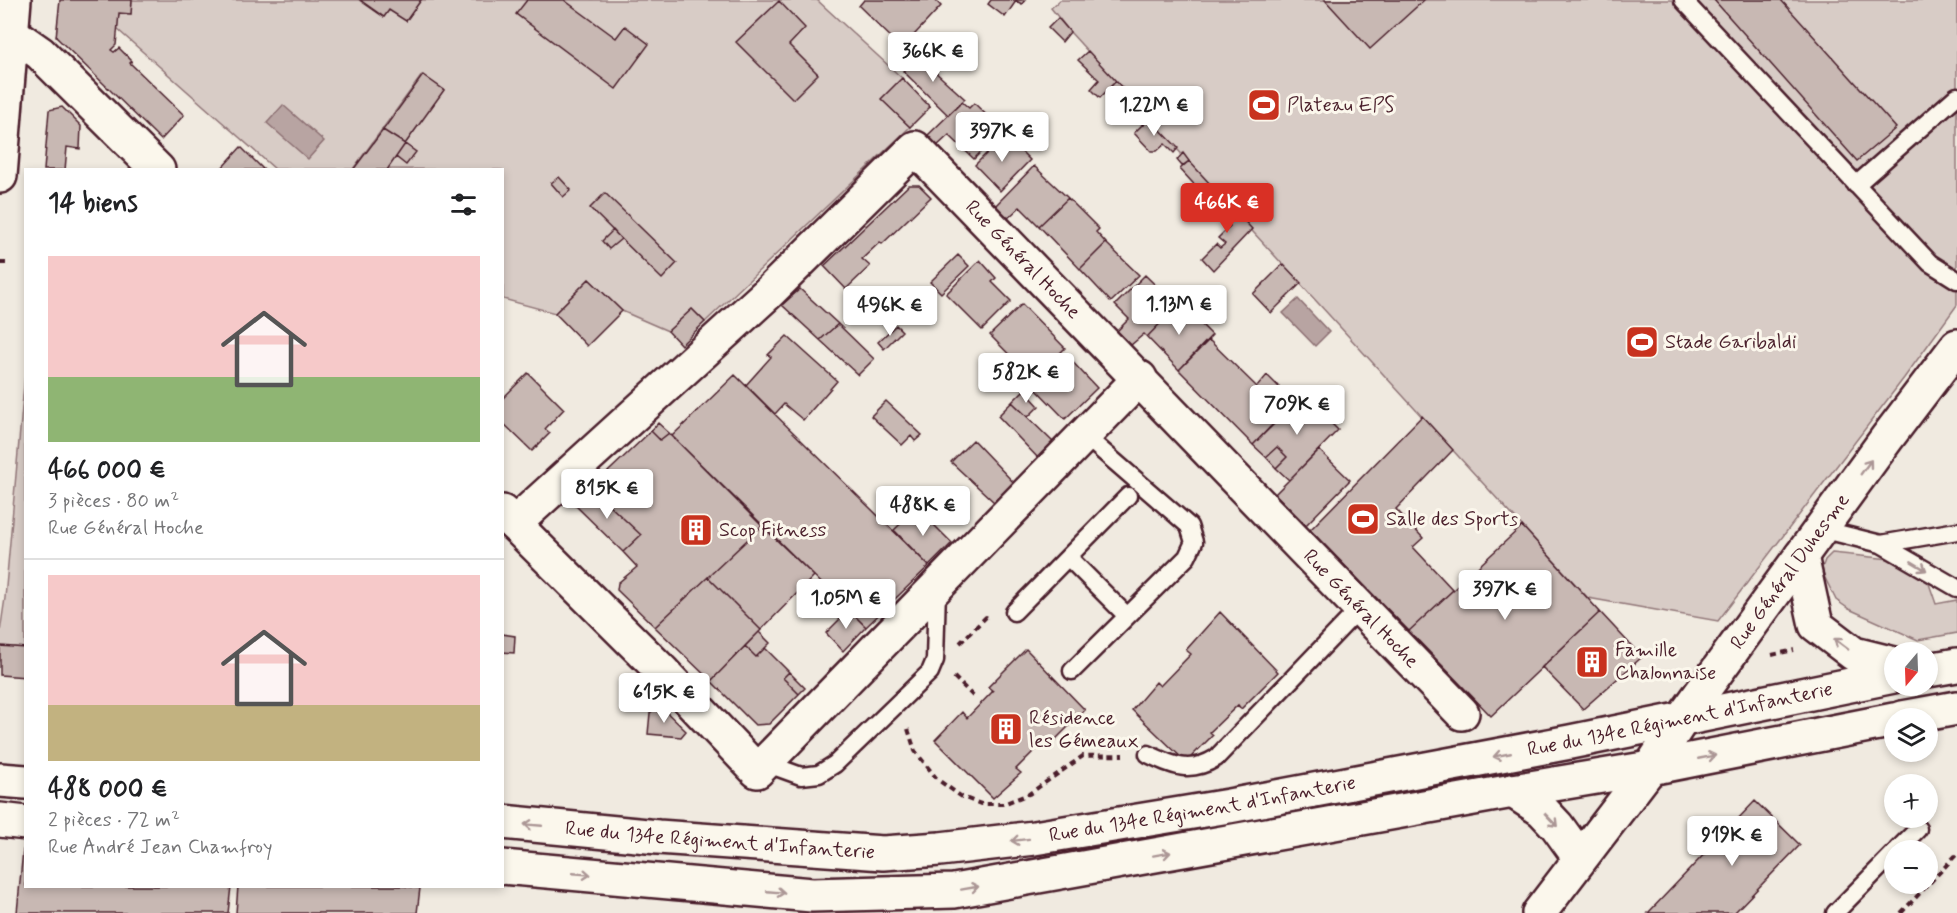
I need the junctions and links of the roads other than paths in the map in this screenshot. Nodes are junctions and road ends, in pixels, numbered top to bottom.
1 (14, 0) edge
2 (1683, 0) edge
3 (6, 29) edge
4 (1957, 96) edge
5 (156, 168) edge
6 (0, 176) edge
7 (1856, 185) junction
8 (1957, 280) edge
9 (1957, 346) edge
10 (1140, 378) junction
11 (1084, 435) junction
12 (1128, 496) dead end
13 (508, 518) edge
14 (1821, 529) junction
15 (1957, 531) edge
16 (1881, 544) junction
17 (1801, 556) junction
18 (1068, 557) junction
19 (937, 587) junction
20 (1957, 588) edge
21 (1361, 608) junction
22 (1014, 612) dead end
23 (1127, 616) junction
24 (1884, 662) edge
25 (1957, 665) edge
26 (1938, 668) edge
27 (1072, 671) dead end
28 (1884, 678) edge
29 (1957, 708) edge
30 (1938, 711) edge
31 (1462, 713) dead end
32 (1683, 718) junction
33 (1884, 722) edge
34 (1148, 754) road end
35 (761, 767) junction
36 (1650, 768) junction
37 (0, 780) edge
38 (24, 783) edge
39 (1513, 791) junction
40 (0, 820) edge
41 (504, 822) edge
42 (24, 823) edge
43 (1918, 829) dead end
44 (1907, 840) edge
45 (1580, 858) junction
46 (1884, 864) edge
47 (504, 867) edge
48 (1539, 913) edge
49 (1835, 913) edge

1 - 3 street
2 - 7 lane
3 - 5 street
3 - 6 street
4 - 7 lane
7 - 8 lane
14 -> 9 street, Rue Général Duhesme
10 - 11 street
10 - 13 street, Rue Général Hoche
10 - 21 street, Rue Général Hoche
11 - 19 street
11 - 23 lane
12 - 18 lane
13 - 35 street
14 - 16 lane
14 - 17 street, Rue Général Duhesme
15 - 16 lane
16 -> 20 lane
24 -> 17 street
17 - 32 street, Rue Général Duhesme
18 - 22 lane
18 - 23 lane
19 - 35 street
19 - 35 lane
21 - 31 street, Rue Général Hoche
21 - 34 lane
23 - 27 lane
25 - 26 street
28 - 32 street, Rue du 134e Régiment d'Infanterie
29 - 30 street
32 - 36 street, Rue Général Duhesme
32 -> 41 street, Rue du 134e Régiment d'Infanterie
36 -> 33 street, Rue du 134e Régiment d'Infanterie
36 - 39 street, Rue du 134e Régiment d'Infanterie
36 - 45 street, Rue Général Duhesme
37 - 38 street
39 -> 45 street
47 -> 39 street, Rue du 134e Régiment d'Infanterie
40 - 42 street
43 - 44 lane
45 - 48 street, Rue Général Duhesme
46 - 49 lane

